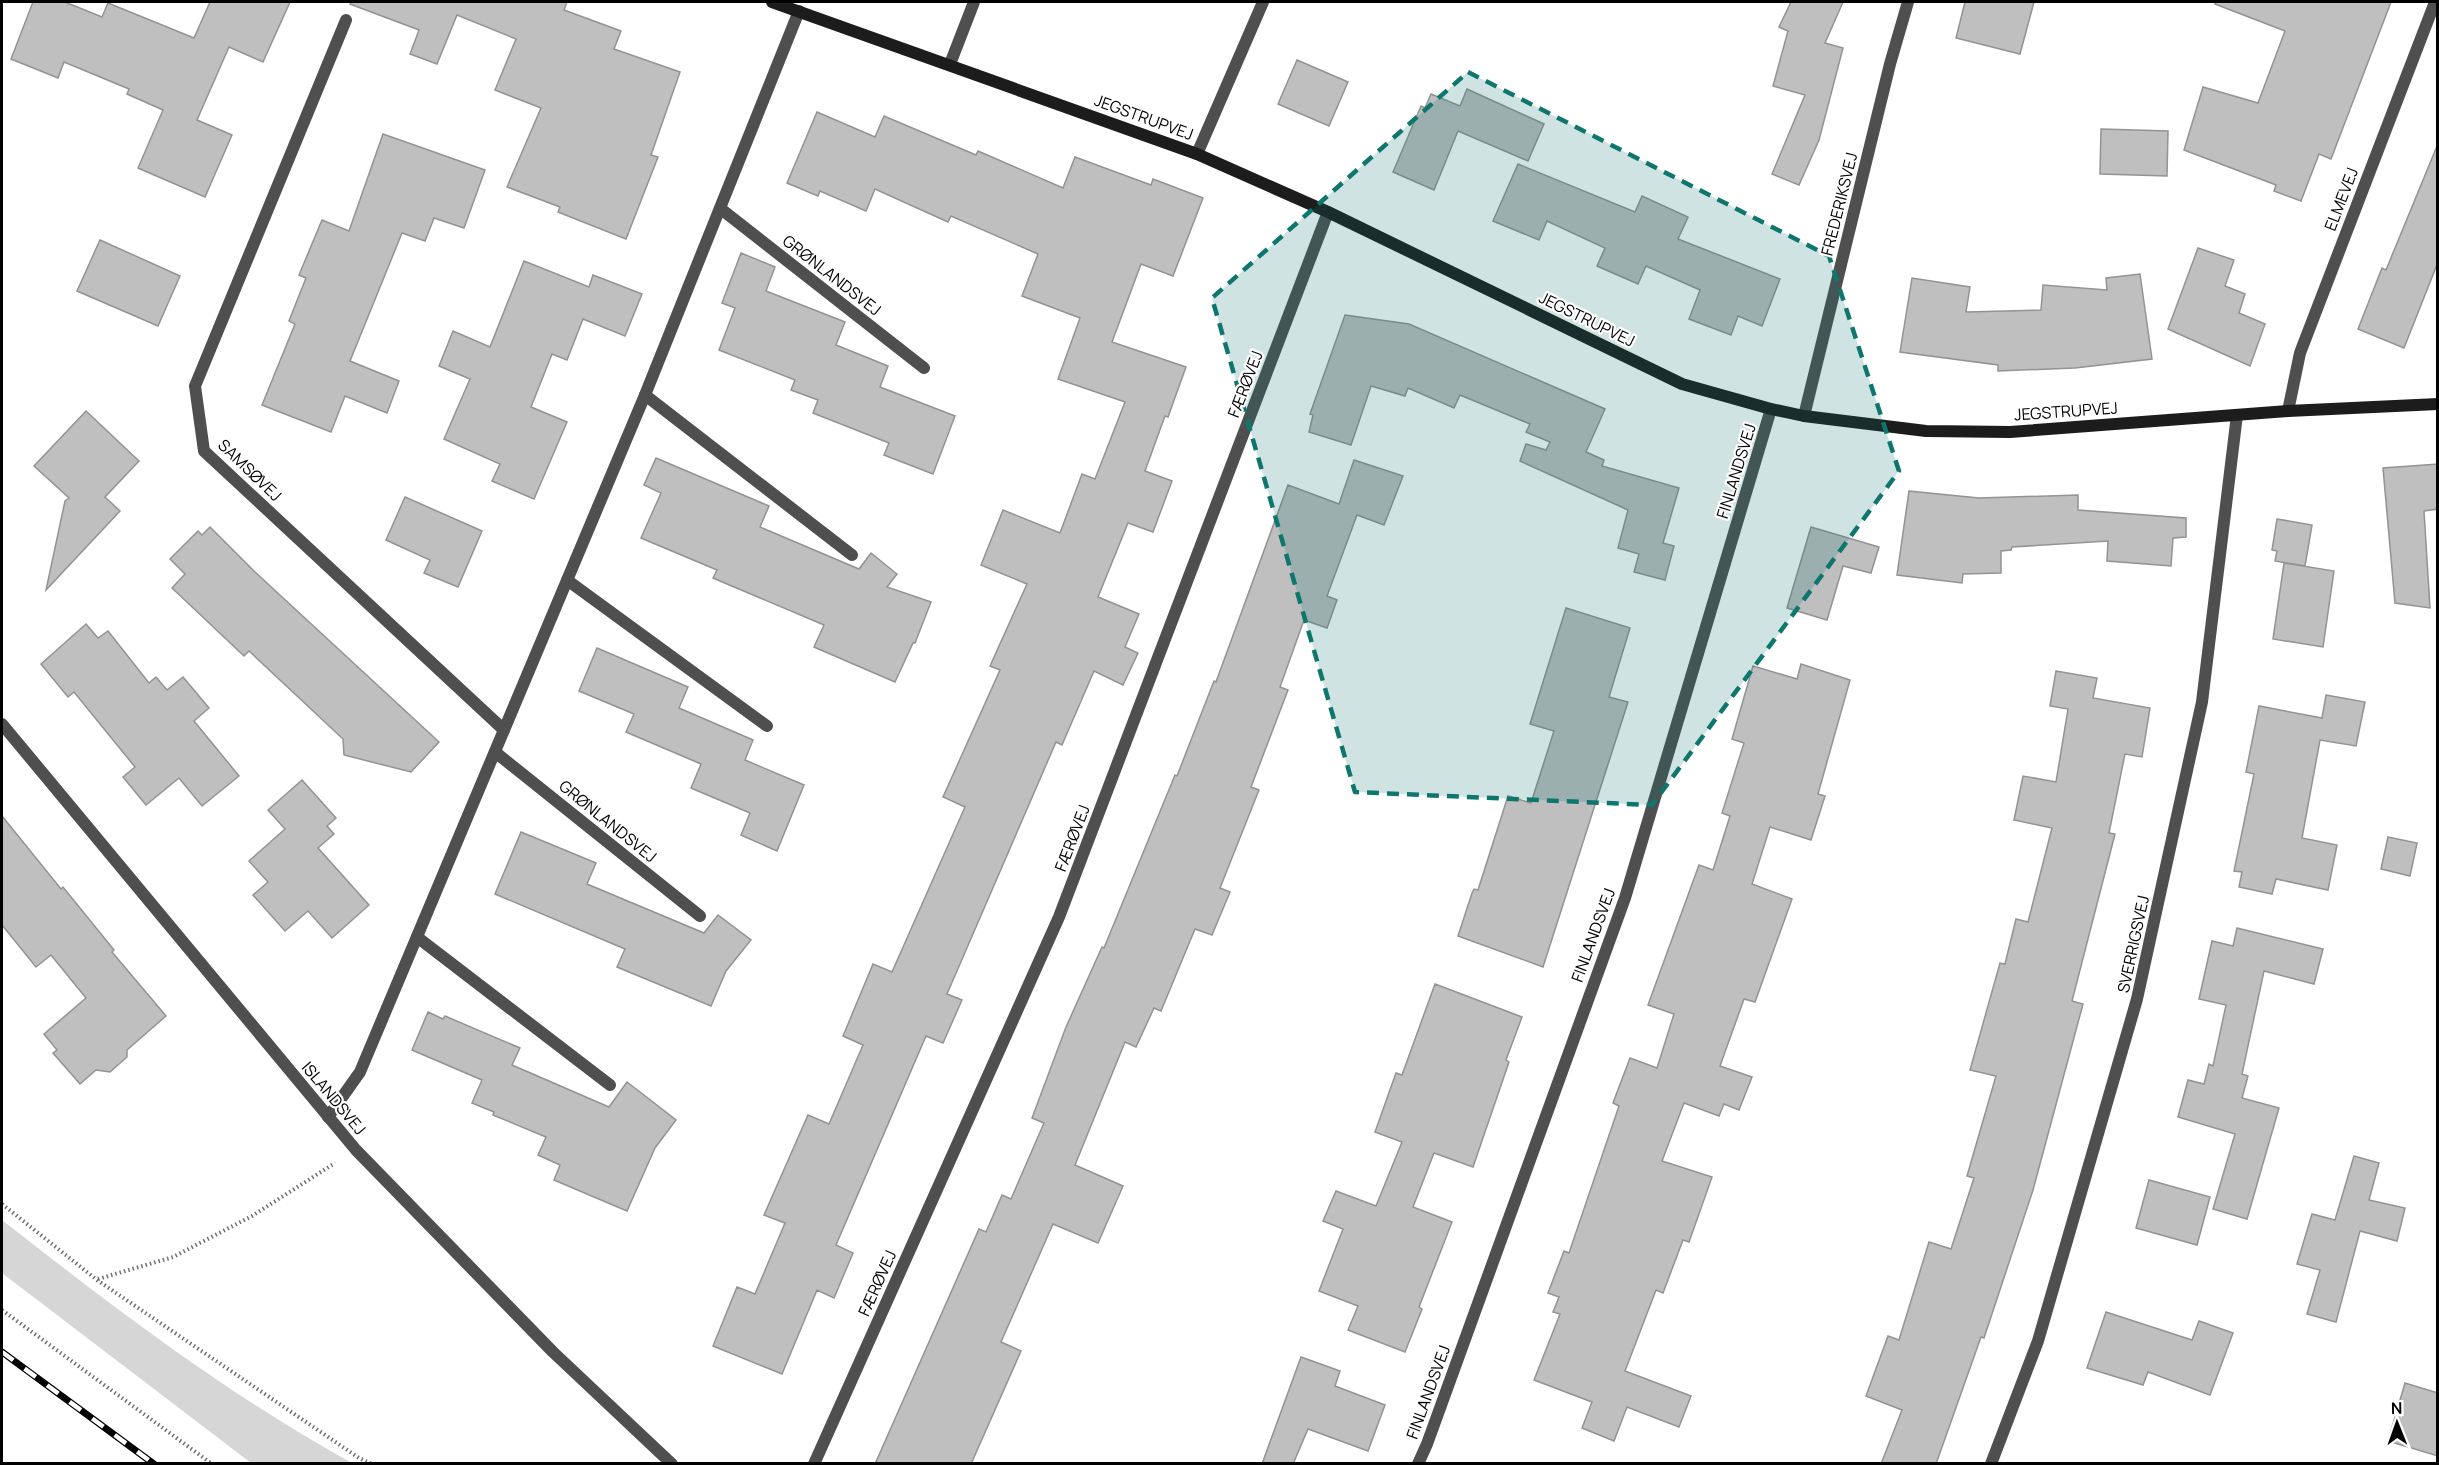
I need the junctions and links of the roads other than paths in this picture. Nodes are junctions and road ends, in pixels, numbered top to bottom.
1 (772, 2) edge
2 (974, 2) edge
3 (1263, 2) edge
4 (1908, 2) edge
5 (2434, 2) edge
6 (799, 11) junction
7 (346, 20) dead end
8 (950, 64) junction
9 (1197, 154) junction
10 (721, 209) junction
11 (1328, 212) junction
12 (924, 368) dead end
13 (645, 395) junction
14 (2438, 404) edge
15 (1772, 409) junction
16 (2288, 411) junction
17 (2237, 415) junction
18 (1804, 416) junction
19 (852, 555) dead end
20 (567, 580) junction
21 (2, 724) edge
22 (767, 726) dead end
23 (504, 730) junction
24 (495, 752) junction
25 (700, 916) dead end
26 (417, 937) junction
27 (610, 1085) dead end
28 (328, 1117) junction
29 (672, 1464) edge
30 (814, 1464) edge
31 (1418, 1464) edge
32 (1991, 1464) edge

1 - 6 street, JEGSTRUPVEJ
2 - 8 street
3 - 9 street
4 - 18 street, FREDERIKSVEJ
5 - 16 street, ELMEVEJ
6 - 8 street, JEGSTRUPVEJ
6 - 10 street
7 - 23 street, SAMSØVEJ
8 - 9 street, JEGSTRUPVEJ
9 - 11 street, JEGSTRUPVEJ
10 - 12 street, GRØNLANDSVEJ
10 - 13 street
11 - 15 street, JEGSTRUPVEJ
11 - 30 street, FÆRØVEJ
13 - 19 street
13 - 20 street
14 - 16 street, JEGSTRUPVEJ
15 - 18 street, JEGSTRUPVEJ
15 - 31 street, FINLANDSVEJ
16 - 17 street, JEGSTRUPVEJ
17 - 18 street, JEGSTRUPVEJ
17 - 32 street, SVERRIGSVEJ
20 - 22 street
20 - 23 street
21 - 28 street, ISLANDSVEJ
23 - 24 street
24 - 25 street, GRØNLANDSVEJ
24 - 26 street
26 - 27 street
26 - 28 street
28 - 29 street, ISLANDSVEJ

